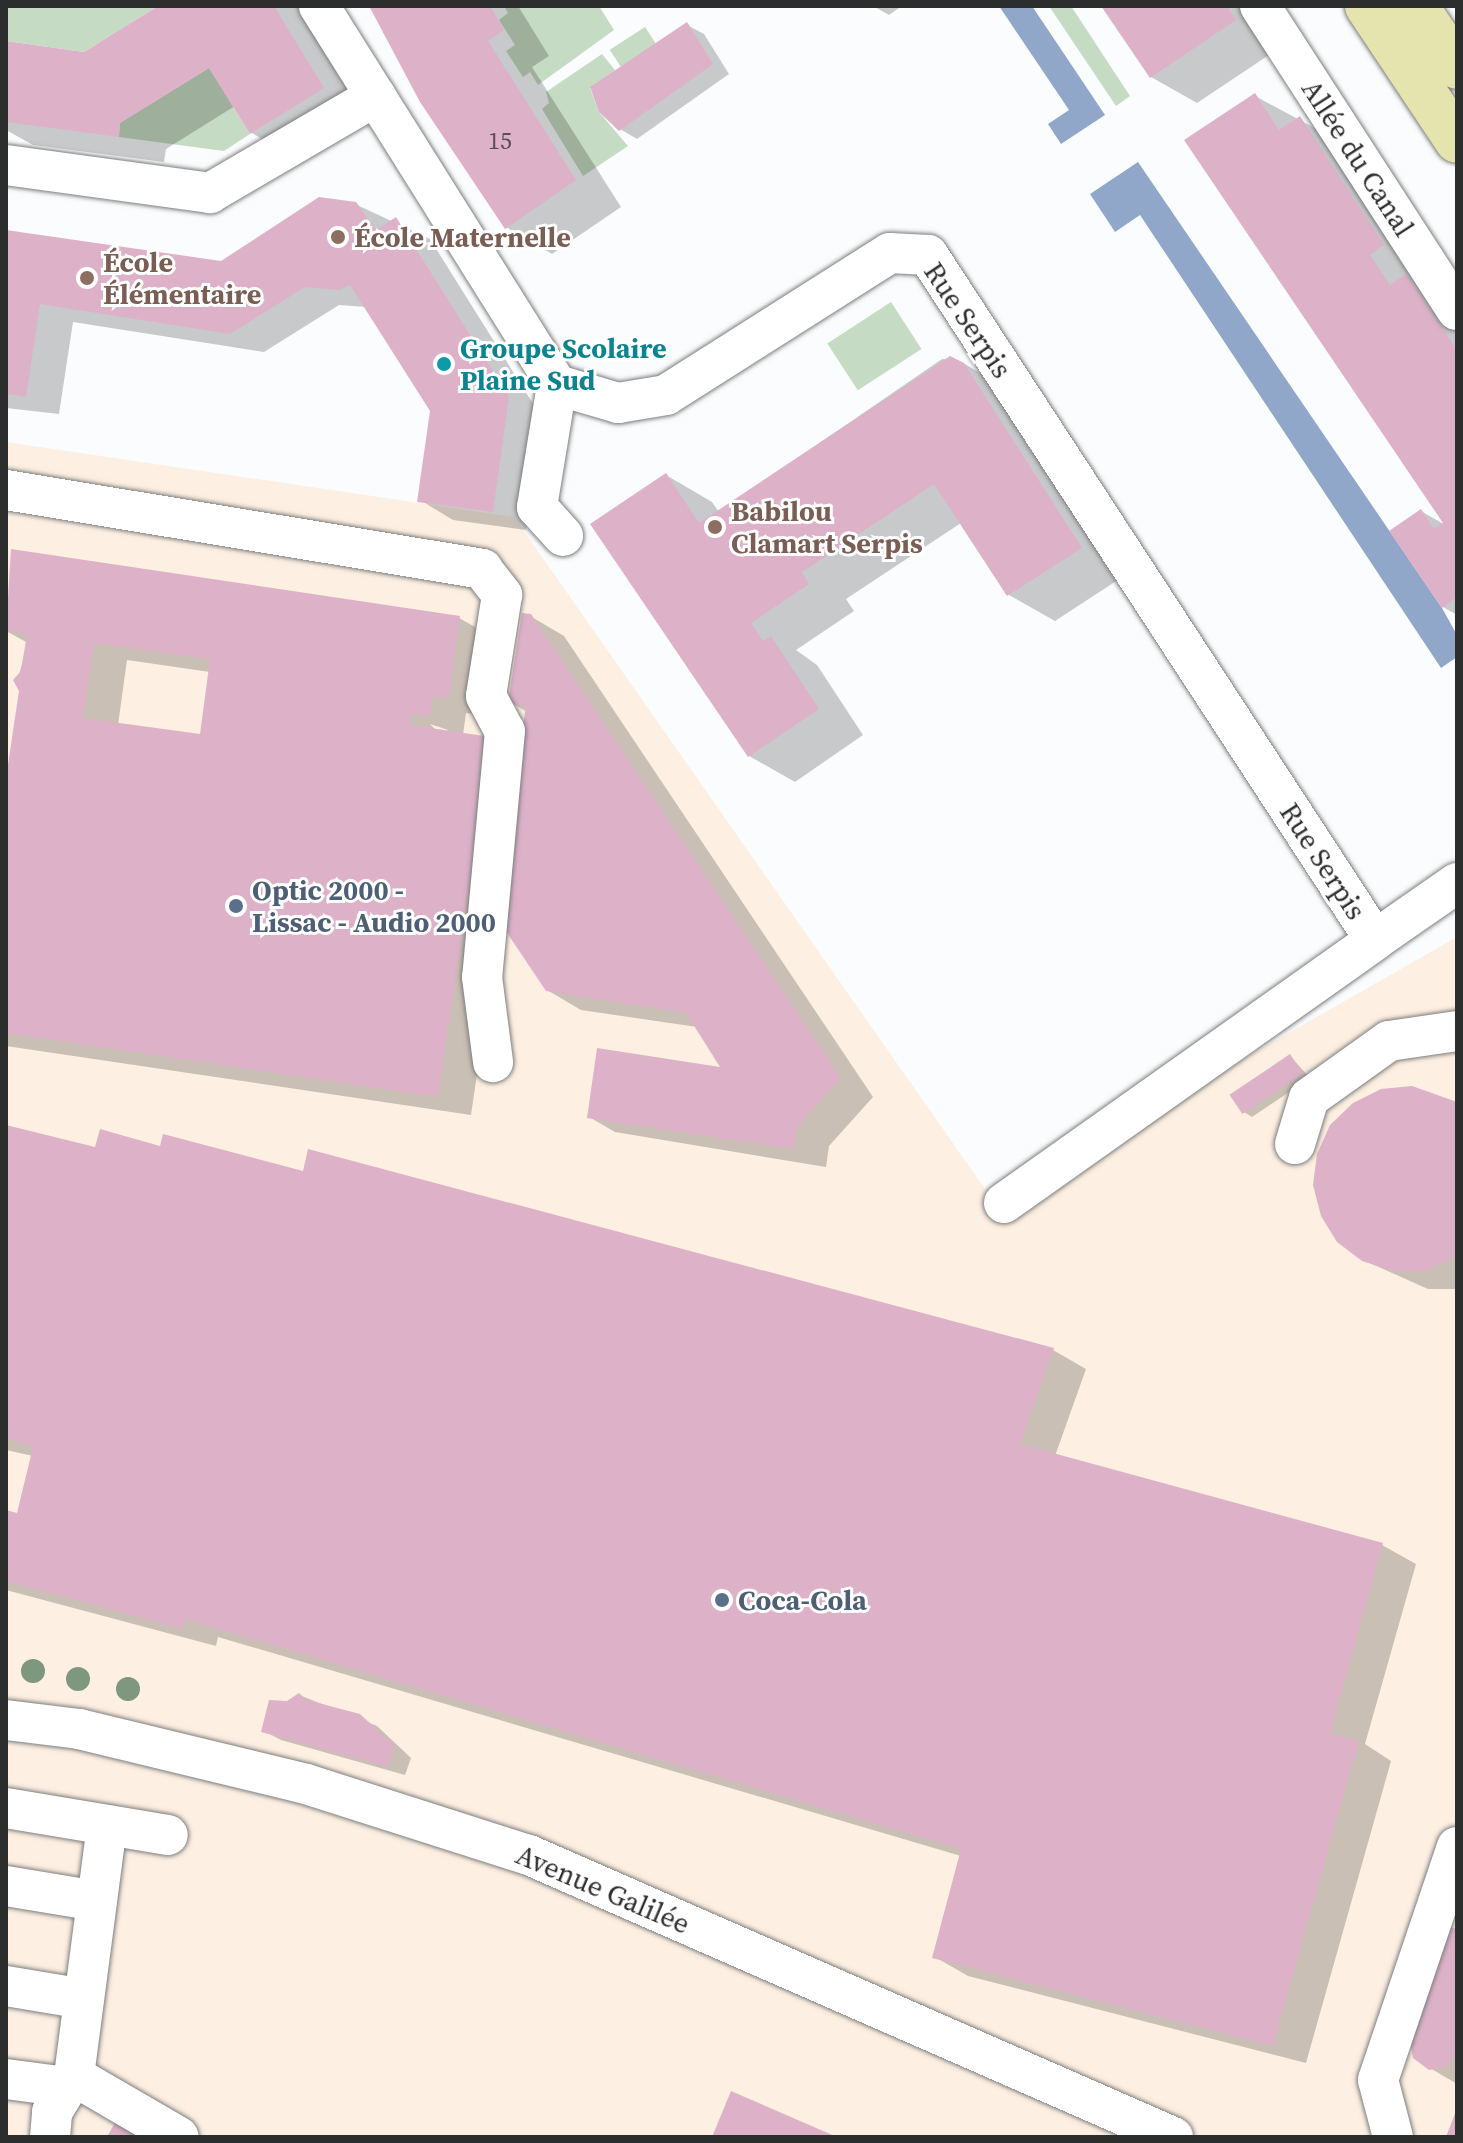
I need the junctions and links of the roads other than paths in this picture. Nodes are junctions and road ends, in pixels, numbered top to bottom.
1 (319, 6) edge
2 (1260, 6) edge
3 (1367, 6) edge
4 (1416, 6) edge
5 (1446, 77) edge
6 (376, 96) junction
7 (1457, 141) edge
8 (6, 165) edge
9 (1457, 310) edge
10 (557, 385) junction
11 (6, 490) edge
12 (563, 536) dead end
13 (1457, 883) edge
14 (1375, 940) junction
15 (1457, 1031) edge
16 (493, 1062) dead end
17 (1295, 1144) dead end
18 (1004, 1203) dead end
19 (6, 1720) edge
20 (6, 1808) edge
21 (107, 1825) junction
22 (168, 1835) dead end
23 (1457, 1847) edge
24 (6, 1886) edge
25 (97, 1901) junction
26 (6, 1986) edge
27 (84, 1999) junction
28 (6, 2079) edge
29 (71, 2082) junction
30 (50, 2137) edge
31 (179, 2137) edge
32 (1173, 2137) edge
33 (1393, 2137) edge

1 - 6 street
2 - 9 street, Allée du Canal
3 - 5 main road
4 - 5 main road
5 - 7 main road
6 - 8 street
6 - 10 street
10 - 12 street
10 - 14 street, Rue Serpis
11 - 16 street
13 - 14 street, Rue Serpis
14 - 18 street
15 - 17 street
19 - 32 street, Avenue Galilée
20 - 21 street
21 - 22 street
21 - 25 street
23 - 33 street
24 - 25 street
25 - 27 street
26 - 27 street
27 - 29 street
28 - 29 street
29 - 30 street
29 - 31 street

